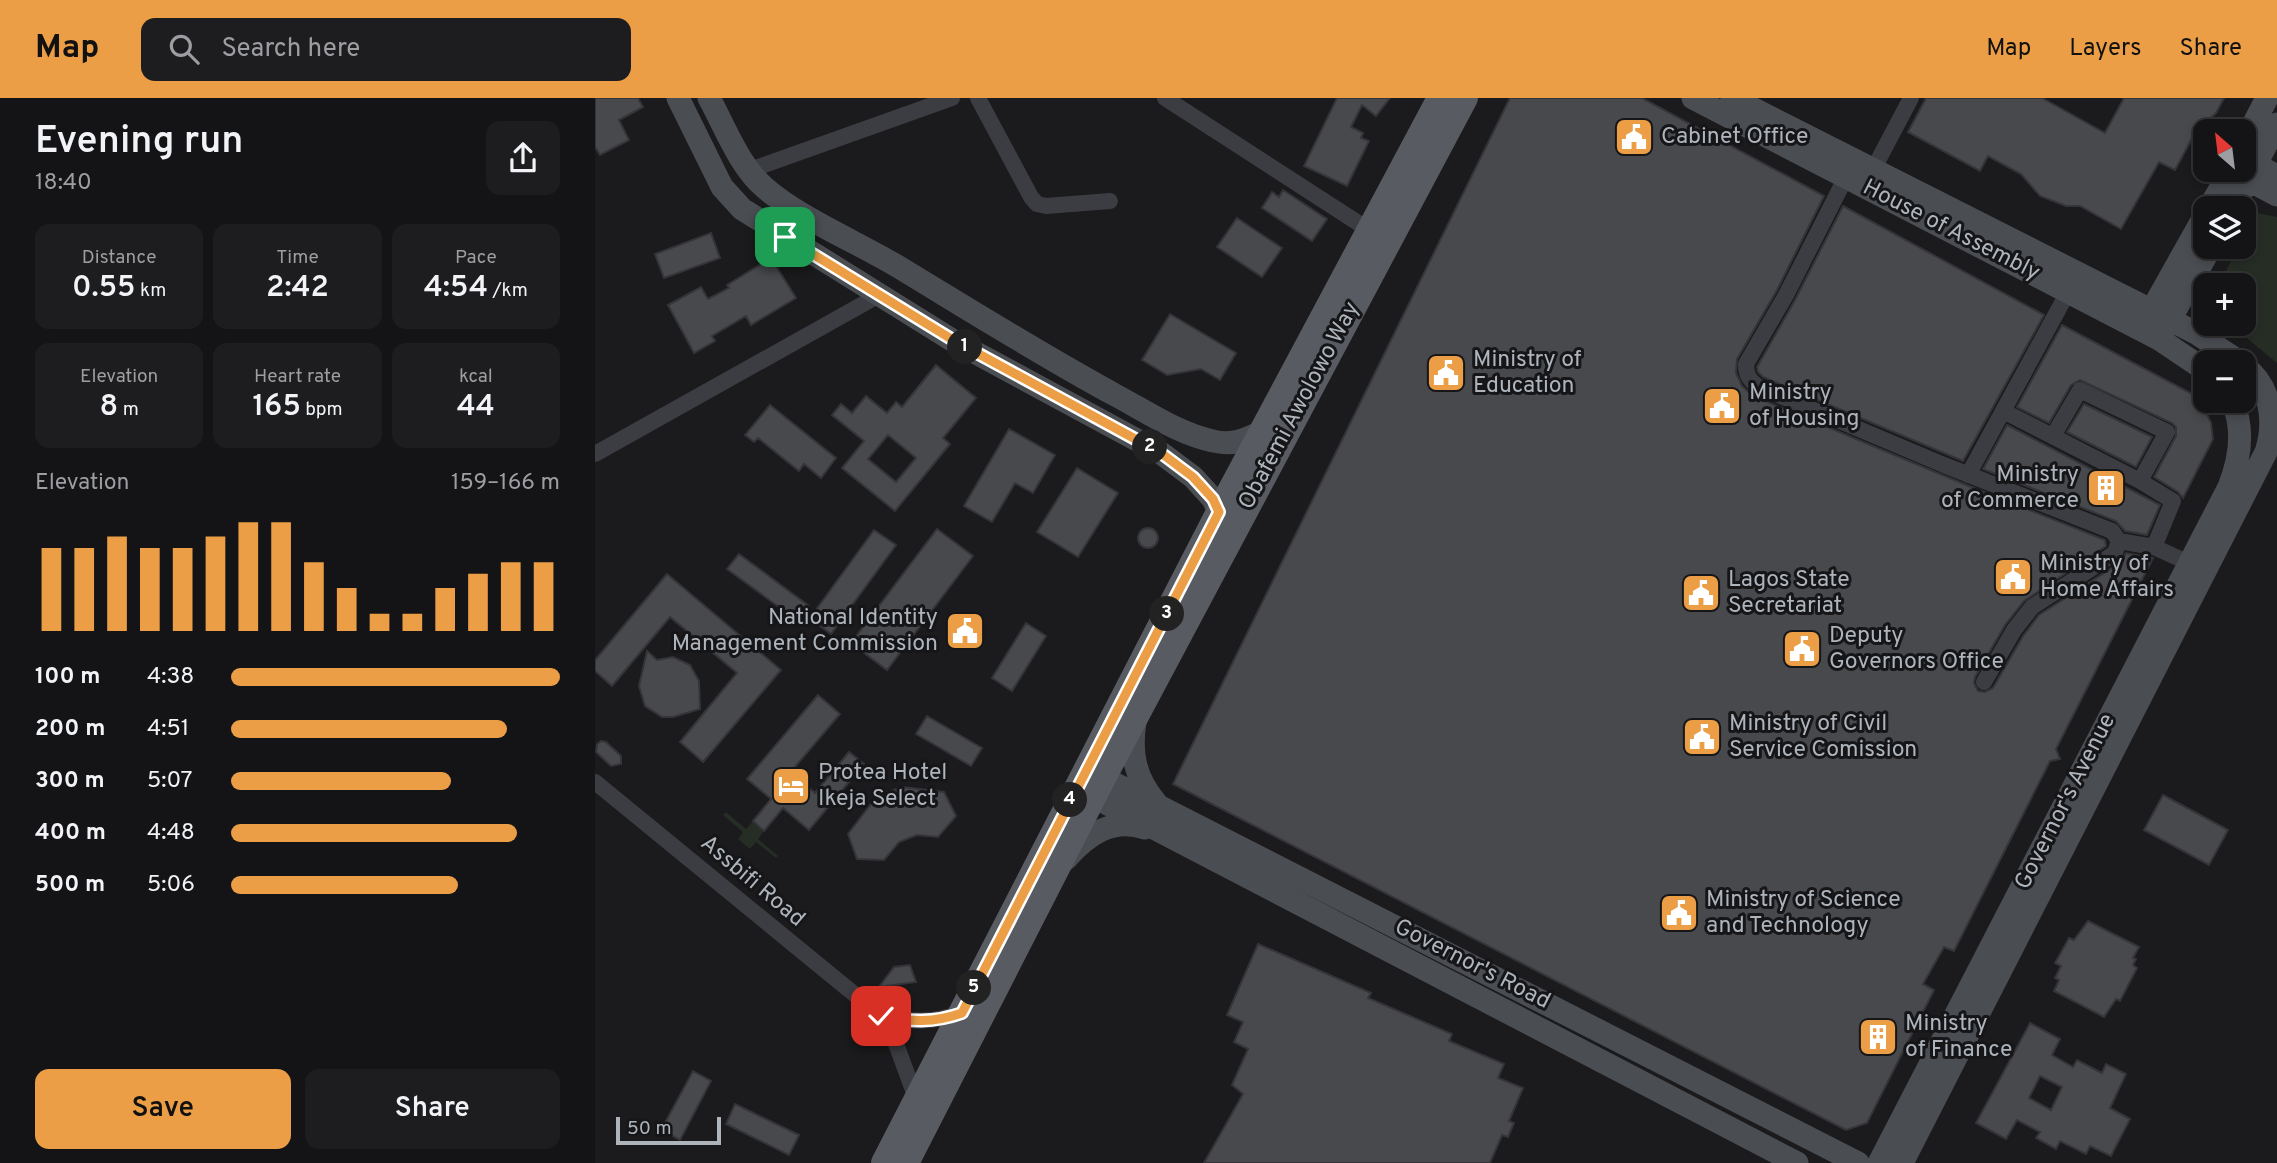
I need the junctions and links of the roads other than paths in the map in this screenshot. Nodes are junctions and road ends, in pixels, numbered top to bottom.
1 (678, 98) edge
2 (709, 98) edge
3 (952, 98) edge
4 (978, 98) edge
5 (1693, 98) edge
6 (1732, 98) edge
7 (1911, 98) edge
8 (2267, 98) edge
9 (1172, 100) edge
10 (1458, 100) edge
11 (2256, 120) edge
12 (2277, 124) edge
13 (2256, 151) edge
14 (750, 170) junction
15 (1873, 170) junction
16 (2256, 172) edge
17 (2277, 176) edge
18 (1846, 177) junction
19 (2256, 179) edge
20 (2231, 182) edge
21 (2277, 195) edge
22 (2219, 196) edge
23 (1110, 201) dead end
24 (1369, 230) junction
25 (2193, 236) edge
26 (2202, 259) edge
27 (2169, 278) junction
28 (2113, 291) junction
29 (2068, 292) junction
30 (881, 294) junction
31 (2155, 325) junction
32 (2221, 350) edge
33 (2193, 359) edge
34 (2256, 377) edge
35 (2270, 393) edge
36 (1137, 407) junction
37 (2003, 411) junction
38 (2235, 413) edge
39 (1263, 431) junction
40 (1124, 432) junction
41 (2053, 436) junction
42 (2271, 445) edge
43 (595, 454) edge
44 (1968, 475) junction
45 (2140, 481) junction
46 (1219, 512) junction
47 (2119, 541) junction
48 (2154, 547) junction
49 (2189, 563) junction
50 (1984, 682) dead end
51 (1136, 718) junction
52 (595, 782) edge
53 (1089, 783) junction
54 (1160, 808) junction
55 (1164, 834) junction
56 (1057, 869) junction
57 (962, 1013) junction
58 (881, 1016) junction
59 (917, 1101) junction
60 (884, 1163) edge
61 (906, 1163) edge
62 (1797, 1163) edge
63 (1858, 1163) edge
64 (1879, 1163) edge
65 (1902, 1163) edge

1 - 30 street
2 - 14 street
3 - 14 street
4 - 23 street
5 - 18 street, House of Assembly
6 - 15 street, House of Assembly
7 - 15 street
8 - 11 street
9 - 24 street
10 - 24 main road, Obafemi Awolowo Way
10 - 51 main road, Obafemi Awolowo Way
12 - 13 street
14 - 36 street
15 - 28 street, House of Assembly
16 - 17 street
18 - 29 street, House of Assembly
18 - 44 street
19 - 21 street
20 - 22 street
24 - 39 main road, Obafemi Awolowo Way
25 - 27 street
26 - 31 street
27 - 28 street
27 - 31 street
28 - 31 street, House of Assembly
29 - 31 street, House of Assembly
29 - 37 street
30 - 40 street
30 - 43 street
31 - 32 street, House of Assembly
31 - 33 street, House of Assembly
34 - 35 street, House of Assembly
35 - 42 street, House of Assembly
36 - 39 street
36 - 40 street
37 - 41 street
37 - 44 street
38 - 49 street, Governor's Avenue
39 - 46 main road, Obafemi Awolowo Way
40 - 46 street
41 - 45 street
41 - 45 street
42 - 65 street, Governor's Avenue
44 - 47 street
45 - 48 street
46 - 53 main road, Obafemi Awolowo Way
47 - 48 street
47 - 50 street
48 - 49 street
49 - 64 street, Governor's Avenue
51 - 53 main road, Obafemi Awolowo Way
51 - 54 street
52 - 58 street, Assbifi Road
53 - 54 street, Governor's Road
53 - 55 street, Governor's Road
53 - 56 main road, Obafemi Awolowo Way
53 - 57 main road, Obafemi Awolowo Way
54 - 63 street, Governor's Road
55 - 56 street
55 - 62 street, Governor's Road
56 - 61 main road, Obafemi Awolowo Way
57 - 58 street
57 - 59 main road, Obafemi Awolowo Way
58 - 59 street
59 - 60 main road, Obafemi Awolowo Way

